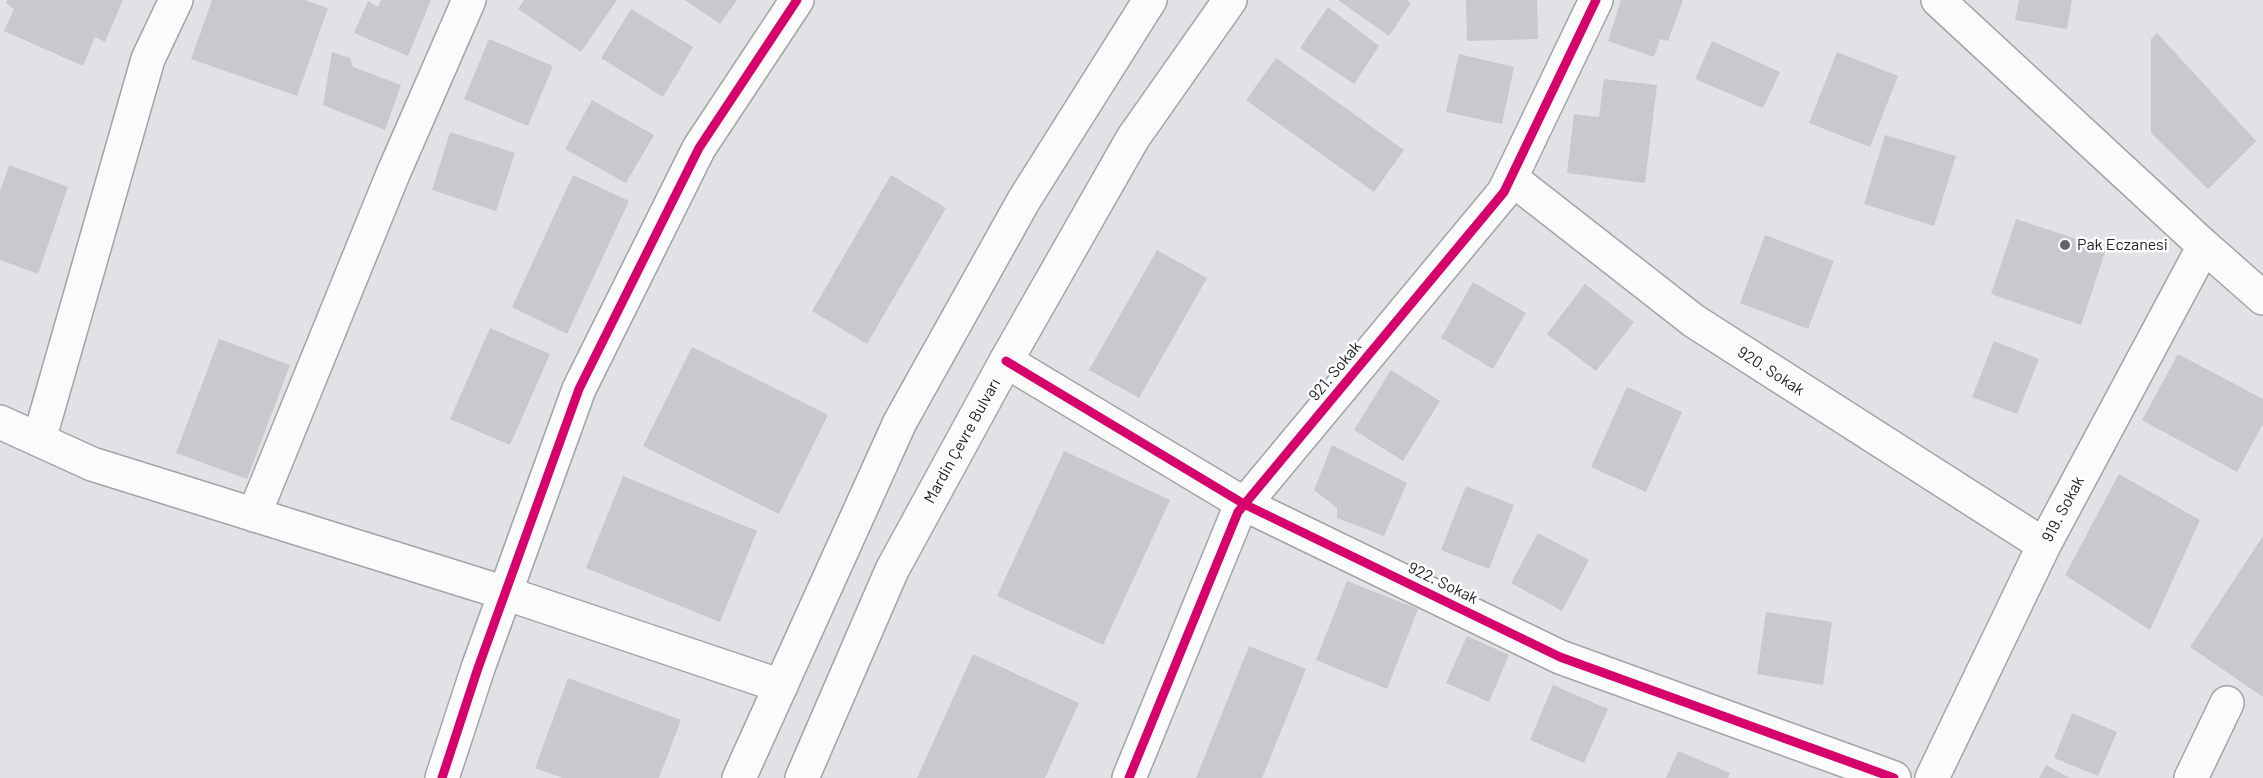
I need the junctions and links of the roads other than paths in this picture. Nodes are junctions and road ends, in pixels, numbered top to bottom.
1 (176, 0) edge
2 (469, 0) edge
3 (797, 0) edge
4 (1150, 0) edge
5 (1230, 0) edge
6 (1596, 0) edge
7 (1938, 0) edge
8 (1511, 178) junction
9 (2204, 246) junction
10 (2263, 298) edge
11 (1006, 361) junction
12 (0, 422) edge
13 (39, 440) junction
14 (1244, 504) junction
15 (254, 515) junction
16 (2044, 545) junction
17 (505, 593) junction
18 (781, 686) junction
19 (2227, 703) dead end
20 (442, 778) edge
21 (739, 778) edge
22 (802, 778) edge
23 (1130, 778) edge
24 (1894, 778) edge
25 (1932, 778) edge
26 (2191, 778) edge

1 - 13 street
2 - 15 street
3 - 17 street
4 - 18 street
5 - 11 street, Mardin Çevre Bulvarı
6 - 8 street, 921. Sokak
7 - 9 street
8 - 14 street, 921. Sokak
8 - 16 street, 920. Sokak
9 - 10 street
9 - 16 street, 919. Sokak
11 - 14 street, 922. Sokak
11 - 22 street, Mardin Çevre Bulvarı
12 - 13 street
13 - 15 street
14 - 23 street, 921. Sokak
14 - 24 street, 922. Sokak
15 - 17 street
16 - 25 street, 919. Sokak
17 - 18 street
17 - 20 street
18 - 21 street
19 - 26 street

